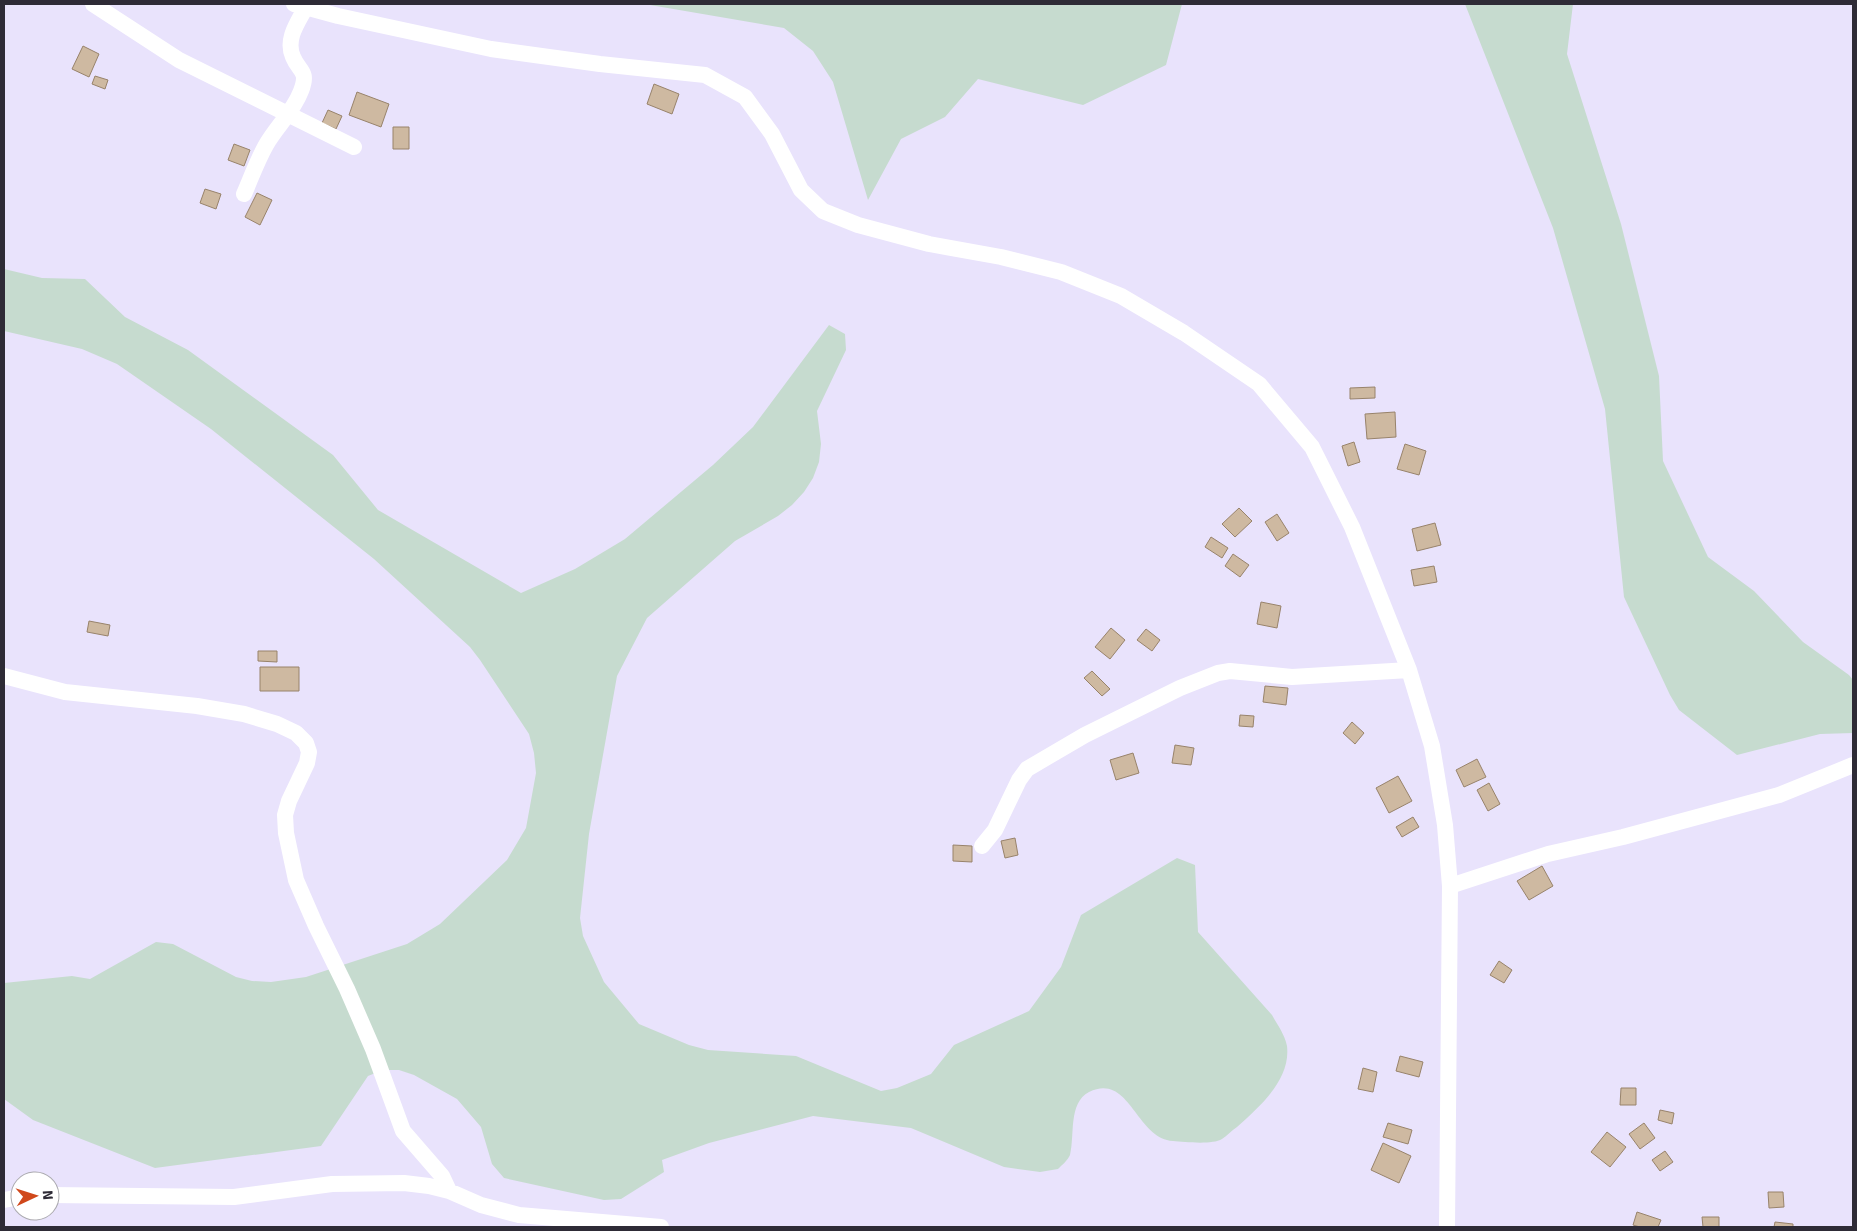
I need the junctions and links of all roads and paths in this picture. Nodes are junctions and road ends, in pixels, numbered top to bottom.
1 (93, 4) edge
2 (300, 5) edge
3 (289, 115) junction
4 (354, 147) dead end
5 (244, 194) dead end
6 (1409, 670) junction
7 (4, 676) edge
8 (1853, 765) edge
9 (982, 846) dead end
10 (1450, 886) junction
11 (449, 1190) junction
12 (60, 1196) edge
13 (660, 1227) edge
14 (1447, 1227) edge

1 - 3 street
2 - 3 street
2 - 6 street
3 - 4 street
3 - 5 street
6 - 9 street
6 - 10 street
7 - 11 street
8 - 10 street
10 - 14 street
11 - 12 street
11 - 13 street

